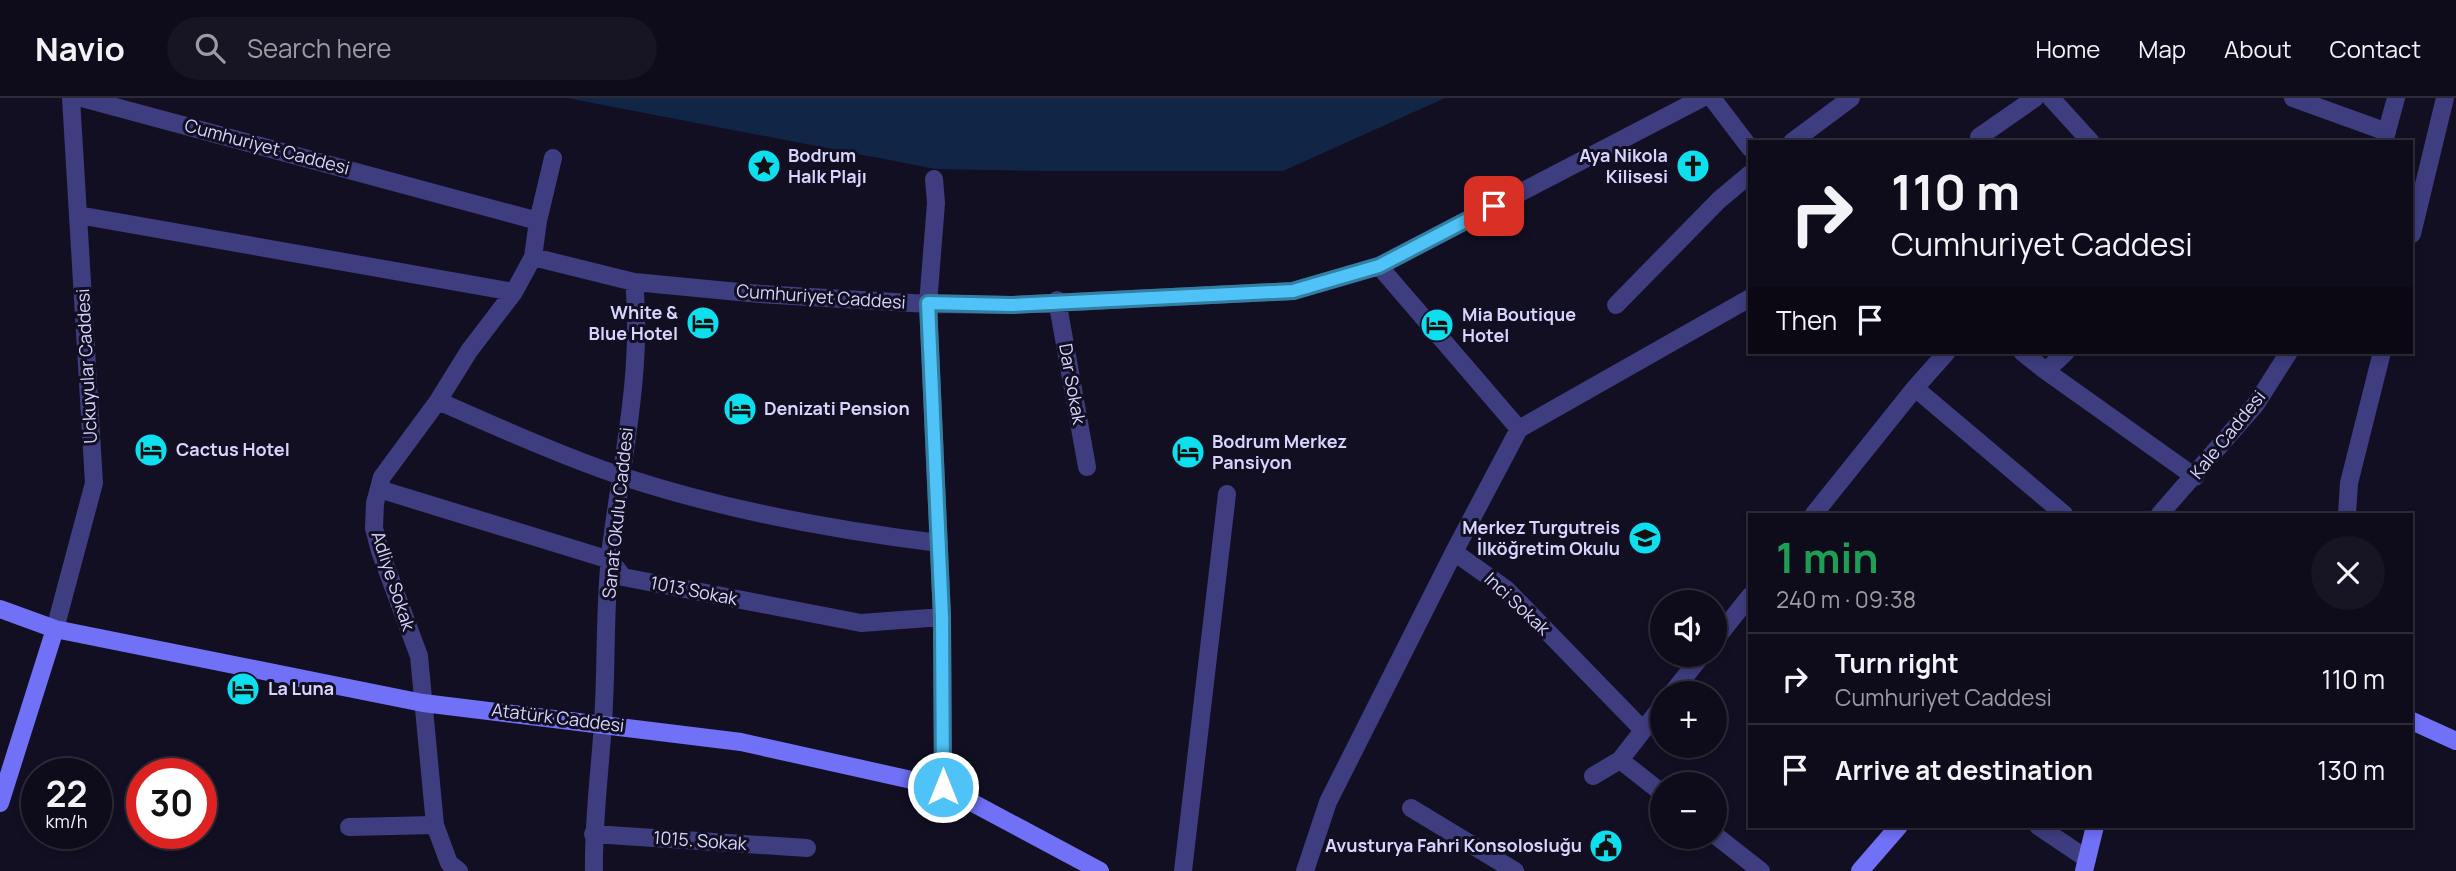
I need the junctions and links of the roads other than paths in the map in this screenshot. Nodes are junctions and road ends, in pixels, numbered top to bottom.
1 (71, 98) edge
2 (82, 98) edge
3 (1702, 98) edge
4 (1712, 98) edge
5 (1851, 98) edge
6 (2035, 98) edge
7 (2051, 98) edge
8 (2293, 98) edge
9 (2396, 98) edge
10 (2445, 98) edge
11 (2385, 137) edge
12 (1795, 140) edge
13 (1978, 140) edge
14 (2089, 140) edge
15 (1748, 145) edge
16 (554, 158) dead end
17 (1748, 176) edge
18 (934, 179) dead end
19 (78, 215) junction
20 (538, 221) junction
21 (2413, 230) edge
22 (533, 257) junction
23 (1379, 266) junction
24 (634, 282) junction
25 (514, 292) junction
26 (1748, 299) edge
27 (1057, 300) junction
28 (928, 303) junction
29 (1616, 305) dead end
30 (1945, 354) edge
31 (2025, 354) edge
32 (2064, 354) edge
33 (2288, 354) edge
34 (2381, 354) edge
35 (2046, 371) junction
36 (1915, 388) junction
37 (438, 401) junction
38 (1519, 429) junction
39 (1087, 467) dead end
40 (622, 476) junction
41 (2195, 477) junction
42 (379, 489) junction
43 (1227, 494) dead end
44 (1815, 513) edge
45 (2063, 513) edge
46 (2161, 513) edge
47 (2347, 513) edge
48 (939, 542) junction
49 (1454, 552) junction
50 (610, 560) junction
51 (1748, 598) edge
52 (0, 609) edge
53 (942, 617) junction
54 (1727, 624) edge
55 (55, 629) junction
56 (1693, 667) edge
57 (1682, 681) edge
58 (424, 703) junction
59 (2413, 720) edge
60 (1650, 721) edge
61 (603, 723) junction
62 (1643, 730) junction
63 (2456, 740) edge
64 (1620, 760) junction
65 (1594, 775) dead end
66 (1650, 784) edge
67 (943, 787) junction
68 (0, 803) edge
69 (1410, 808) dead end
70 (435, 825) junction
71 (349, 827) dead end
72 (1897, 828) edge
73 (2040, 828) edge
74 (2095, 828) edge
75 (593, 834) junction
76 (1727, 844) edge
77 (807, 848) dead end
78 (2086, 865) edge
79 (1496, 867) edge
80 (459, 871) edge
81 (594, 871) edge
82 (1100, 871) edge
83 (1183, 871) edge
84 (1305, 871) edge
85 (1515, 871) edge
86 (1761, 871) edge
87 (1860, 871) edge

1 - 19 street, Uckuyular Caddesi
2 - 20 street, Cumhuriyet Caddesi
3 - 23 street, Cumhuriyet Caddesi
4 - 15 street
5 - 12 street
6 - 13 street
7 - 14 street
8 - 11 street
9 - 11 street
10 - 21 street
16 - 20 street
17 - 29 street
18 - 28 street
19 - 25 street
19 - 55 street, Uckuyular Caddesi
20 - 22 street
22 - 24 street, Cumhuriyet Caddesi
22 - 25 street, Adliye Sokak
23 - 27 street, Cumhuriyet Caddesi
23 - 38 street
24 - 28 street, Cumhuriyet Caddesi
24 - 40 street, Sanat Okulu Caddesi
25 - 37 street, Adliye Sokak
26 - 38 street
27 - 28 street, Cumhuriyet Caddesi
27 - 39 street, Dar Sokak
28 - 48 street
30 - 36 street
31 - 35 street
32 - 35 street
33 - 41 street, Kale Caddesi
34 - 47 street
35 - 41 street
36 - 44 street
36 - 45 street
37 - 40 street
37 - 42 street, Adliye Sokak
38 - 49 street
40 - 48 street
40 - 50 street, Sanat Okulu Caddesi
41 - 46 street, Kale Caddesi
42 - 50 street, 1013 Sokak
42 - 58 street, Adliye Sokak
43 - 83 street
48 - 53 street
49 - 62 street, Inci Sokak
49 - 84 street
50 - 53 street, 1013 Sokak
50 - 61 street, Sanat Okulu Caddesi
51 - 54 street
52 - 55 street, Atatürk Caddesi
53 - 67 street
55 - 58 street, Atatürk Caddesi
55 - 68 street
56 - 57 street
58 - 61 street, Atatürk Caddesi
58 - 70 street, Adliye Sokak
59 - 63 street
60 - 62 street
61 - 67 street, Atatürk Caddesi
61 - 75 street, Sanat Okulu Caddesi
62 - 64 street
64 - 65 street
64 - 66 street
67 - 82 street, Atatürk Caddesi
69 - 79 street
70 - 71 street
70 - 80 street, Adliye Sokak
72 - 87 street
73 - 78 street
74 - 78 street
75 - 77 street, 1015. Sokak
75 - 81 street, Sanat Okulu Caddesi
76 - 86 street
79 - 85 street

